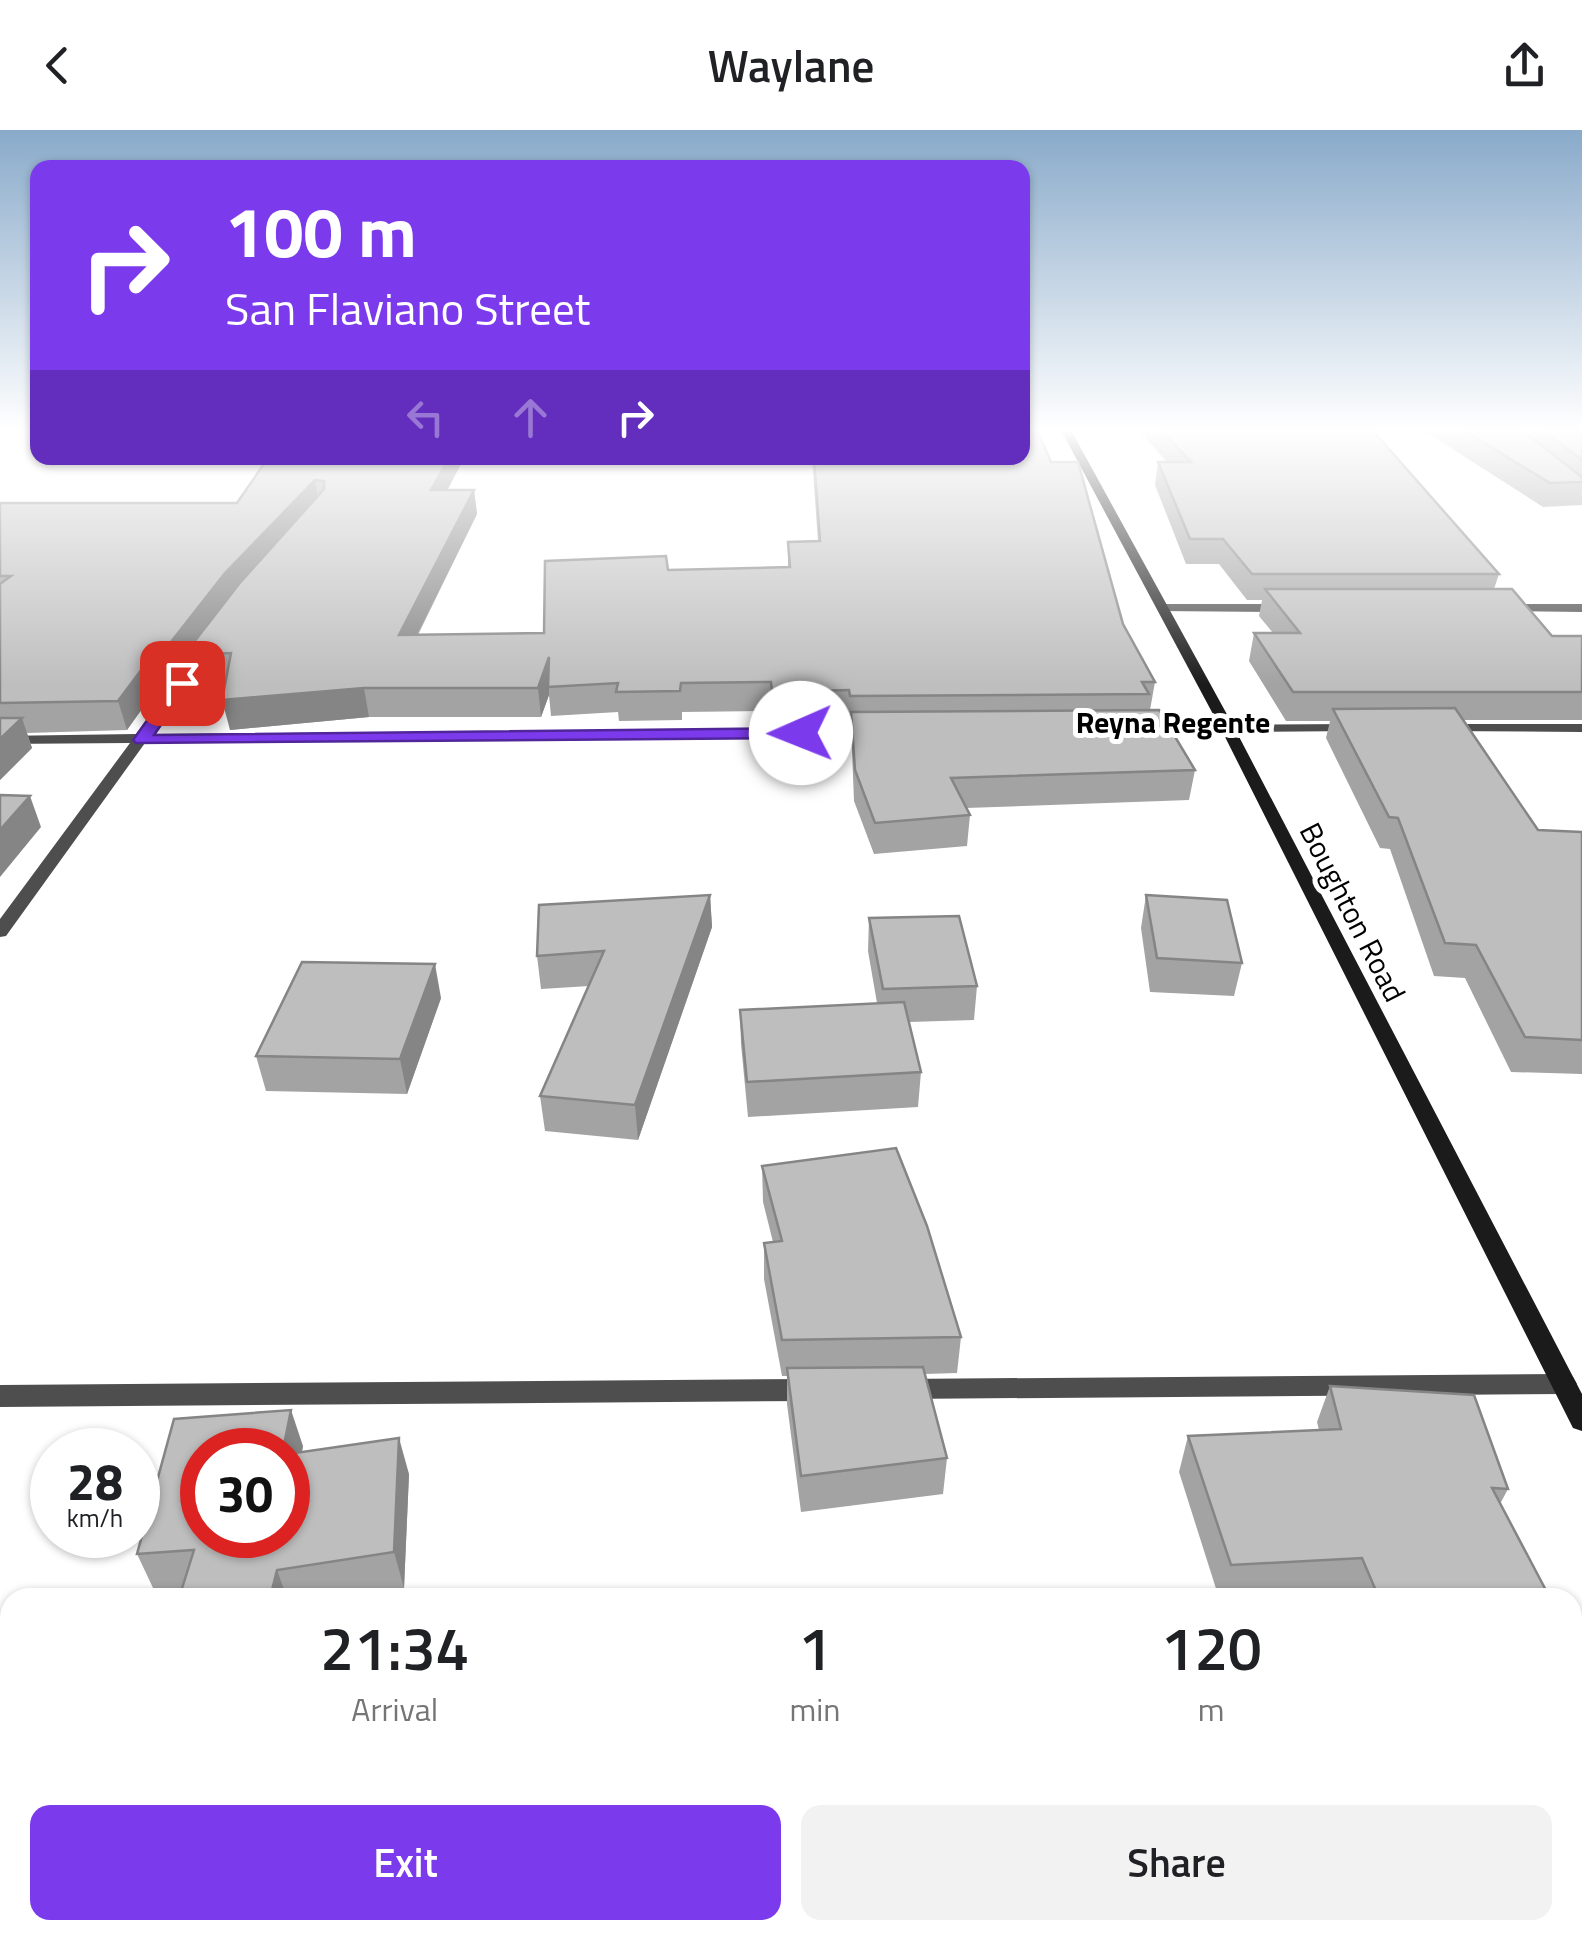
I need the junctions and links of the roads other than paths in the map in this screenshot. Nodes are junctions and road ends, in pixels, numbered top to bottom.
1 (1113, 516) edge
2 (1162, 608) junction
3 (1300, 608) edge
4 (1489, 608) edge
5 (1582, 608) edge
6 (211, 643) edge
7 (1366, 728) edge
8 (1425, 728) edge
9 (1582, 728) edge
10 (1228, 729) junction
11 (1129, 730) edge
12 (892, 732) edge
13 (0, 740) edge
14 (142, 740) junction
15 (0, 932) edge
16 (1564, 1384) junction
17 (832, 1390) edge
18 (871, 1390) edge
19 (0, 1396) edge
20 (1582, 1420) edge

1 - 2 main road, Boughton Road
2 - 3 street
2 - 10 main road, Boughton Road
4 - 5 street
6 - 14 street
7 - 10 street
8 - 9 street
10 - 11 street
10 - 16 main road, Boughton Road
12 - 14 street
13 - 14 street
14 - 15 street
16 - 18 street
16 - 20 main road, Boughton Road
17 - 19 street

